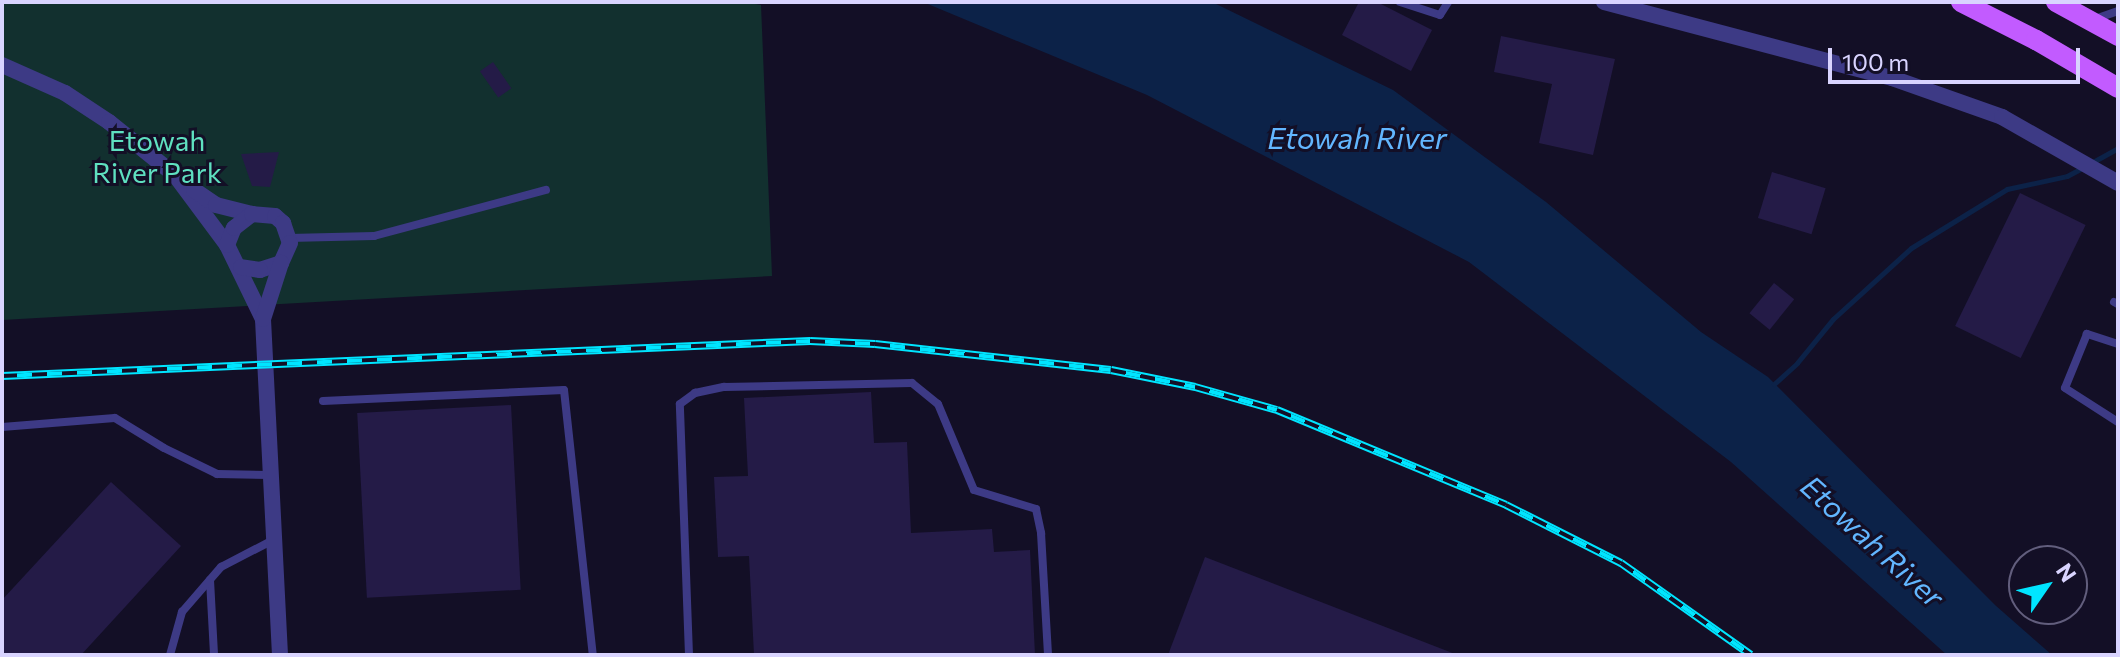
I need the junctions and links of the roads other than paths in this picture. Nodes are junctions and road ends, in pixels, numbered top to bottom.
1 (1400, 2) edge
2 (1448, 2) edge
3 (1604, 2) edge
4 (1961, 2) edge
5 (2058, 3) edge
6 (2118, 11) edge
7 (2090, 21) junction
8 (2118, 36) edge
9 (2, 65) edge
10 (2118, 88) edge
11 (179, 180) junction
12 (2118, 183) edge
13 (546, 190) dead end
14 (252, 214) junction
15 (289, 238) junction
16 (227, 245) junction
17 (281, 263) junction
18 (241, 267) junction
19 (263, 319) junction
20 (2118, 344) edge
21 (323, 401) dead end
22 (2118, 422) edge
23 (2, 427) edge
24 (270, 475) junction
25 (273, 540) junction
26 (210, 579) junction
27 (170, 655) edge
28 (214, 655) edge
29 (280, 655) edge
30 (593, 655) edge
31 (689, 655) edge
32 (1048, 655) edge

1 - 2 lane
3 - 12 street
4 - 10 main road
5 - 7 main road
6 - 7 lane
7 - 8 main road
9 - 11 street
11 - 14 street
11 - 16 street
13 - 15 lane
14 - 15 street
14 - 16 street
15 - 17 street
16 - 18 street
17 - 18 street
17 - 19 street
18 - 19 street
19 - 24 street
20 - 22 lane
21 - 30 lane
23 - 24 lane
24 - 25 street
25 - 26 lane
25 - 29 street
26 - 27 lane
26 - 28 lane
31 - 32 lane

